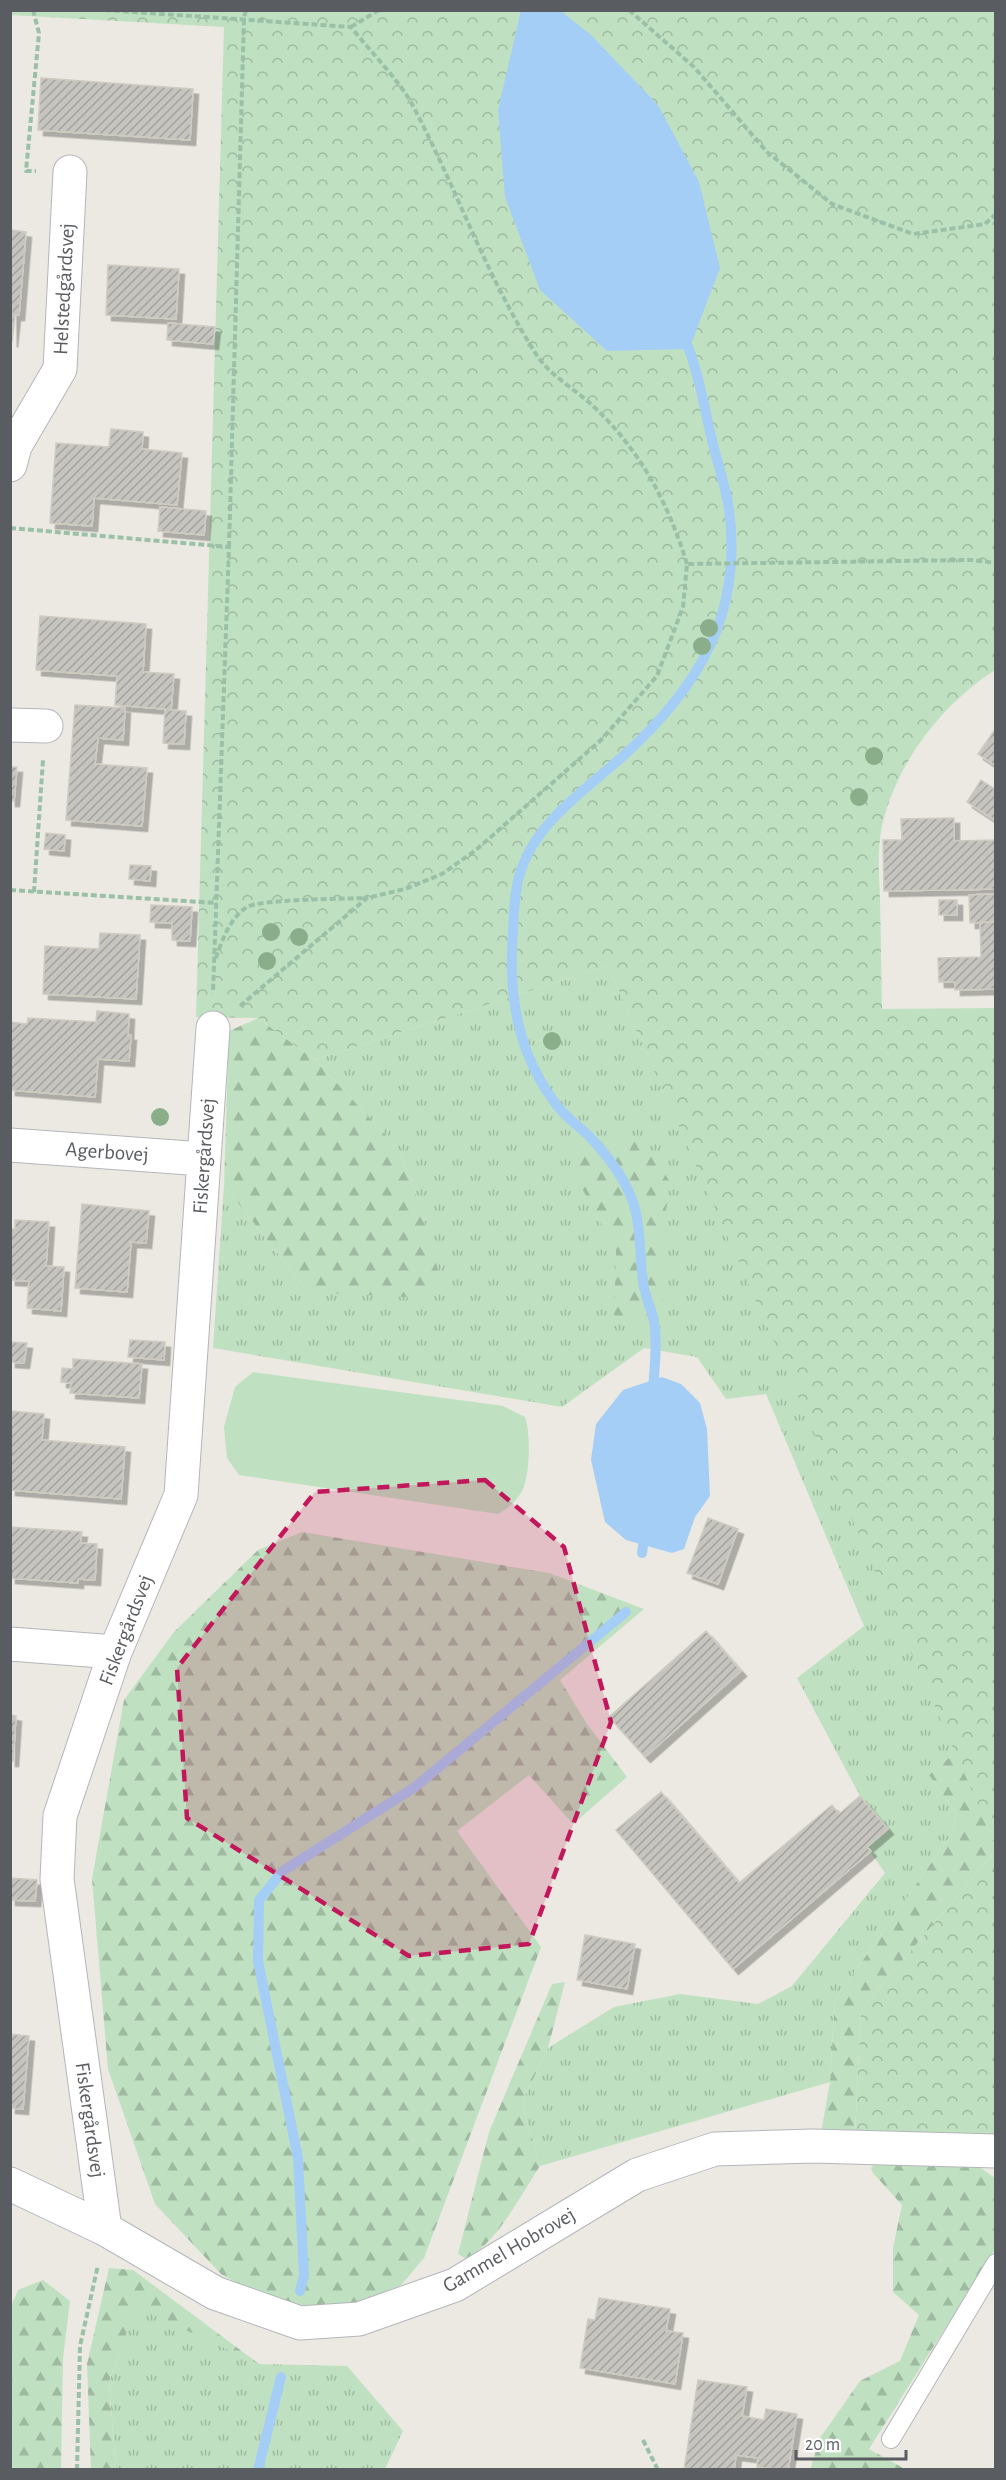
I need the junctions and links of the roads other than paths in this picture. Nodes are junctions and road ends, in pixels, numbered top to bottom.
1 (70, 172) road end
2 (10, 465) edge
3 (10, 725) edge
4 (46, 726) road end
5 (213, 1028) road end
6 (10, 1145) edge
7 (203, 1159) junction
8 (10, 1644) edge
9 (115, 1652) junction
10 (996, 2151) edge
11 (10, 2184) edge
12 (105, 2229) junction
13 (996, 2263) edge
14 (891, 2439) dead end

1 - 2 street, Helstedgårdsvej
3 - 4 street
5 - 7 street, Fiskergårdsvej
6 - 7 street, Agerbovej
7 - 9 street, Fiskergårdsvej
8 - 9 street
9 - 12 street, Fiskergårdsvej
10 - 12 street, Gammel Hobrovej
11 - 12 street, Gammel Hobrovej
13 - 14 lane

